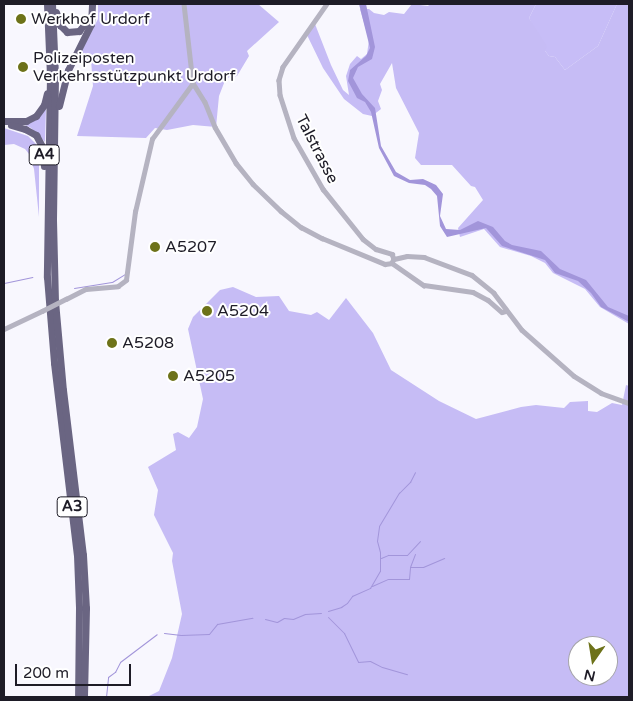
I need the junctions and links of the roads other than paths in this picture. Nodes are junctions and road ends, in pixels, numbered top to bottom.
1 (47, 4) edge
2 (52, 4) edge
3 (87, 4) edge
4 (92, 4) edge
5 (184, 4) edge
6 (327, 4) edge
7 (50, 55) junction
8 (193, 83) junction
9 (4, 122) edge
10 (19, 124) junction
11 (55, 144) junction
12 (48, 195) junction
13 (393, 261) junction
14 (506, 311) junction
15 (4, 329) edge
16 (629, 403) edge
17 (78, 697) edge
18 (84, 697) edge

1 - 7 highway, A3
2 - 3 highway
2 - 11 highway, A3
4 - 11 highway, A4
5 - 8 street
6 - 13 street, Talstrasse
7 - 10 highway, A4
7 - 12 highway, A3
8 - 13 street
8 - 15 street, bridge
9 - 10 highway
10 - 12 highway, A4
11 - 18 highway, A3
12 - 17 highway, A3
13 - 14 street, Talstrasse
13 - 14 street
14 - 16 street

